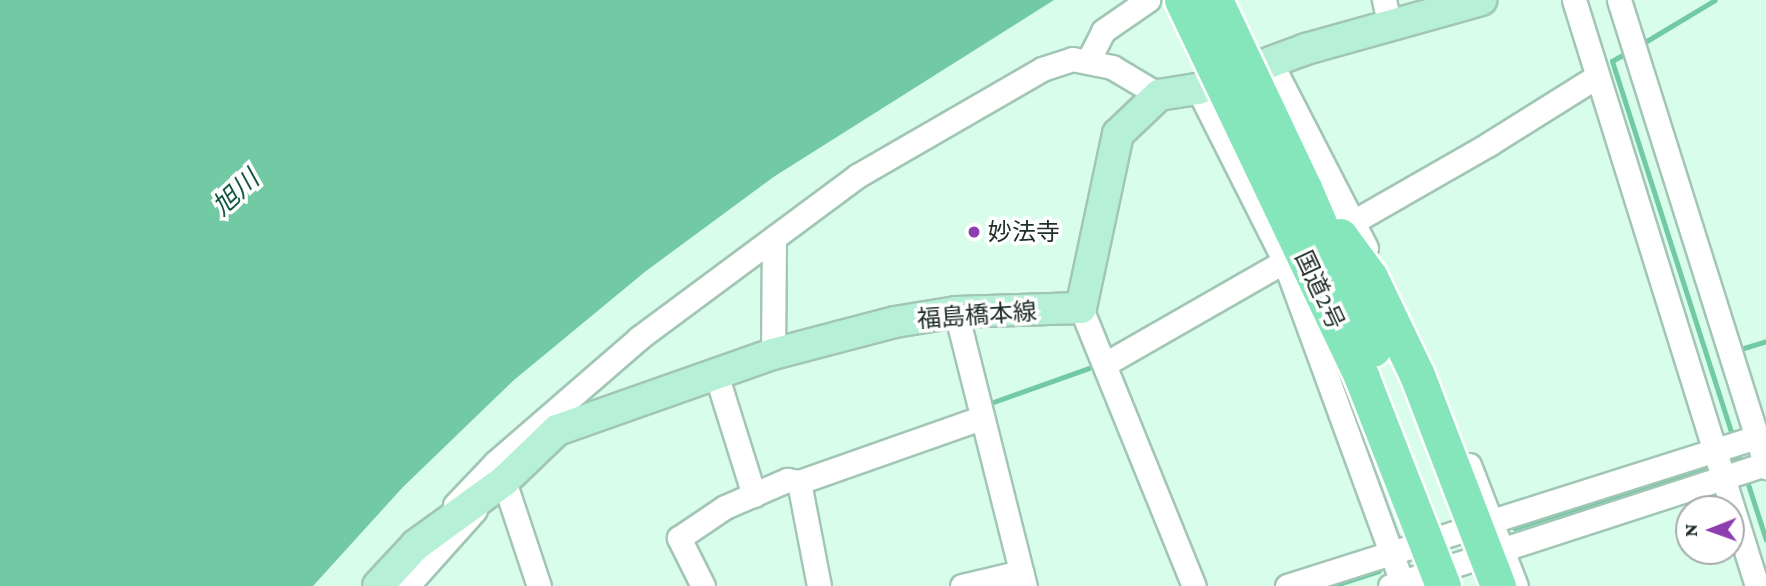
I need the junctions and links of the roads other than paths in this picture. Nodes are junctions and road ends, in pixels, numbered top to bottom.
1 (1148, 0) edge
2 (1182, 0) edge
3 (1216, 0) edge
4 (1481, 0) edge
5 (1574, 0) edge
6 (1619, 0) edge
7 (1387, 13) edge
8 (1089, 59) junction
9 (1270, 61) junction
10 (1595, 73) junction
11 (1198, 89) junction
12 (1159, 95) junction
13 (1304, 188) junction
14 (1351, 224) junction
15 (774, 238) junction
16 (1294, 257) junction
17 (1080, 308) junction
18 (956, 312) junction
19 (639, 338) junction
20 (773, 354) junction
21 (1105, 365) junction
22 (716, 374) junction
23 (980, 412) junction
24 (557, 430) junction
25 (1741, 458) edge
26 (799, 482) junction
27 (495, 488) junction
28 (752, 491) junction
29 (1493, 520) junction
30 (416, 545) junction
31 (1503, 550) junction
32 (1392, 552) junction
33 (1023, 579) edge
34 (1404, 585) edge
35 (378, 586) edge
36 (407, 586) edge
37 (539, 586) edge
38 (703, 586) edge
39 (819, 586) edge
40 (962, 586) edge
41 (1194, 586) edge
42 (1287, 586) edge
43 (1443, 586) edge
44 (1468, 586) edge
45 (1498, 586) edge
46 (1516, 586) edge
47 (1757, 586) edge

1 - 8 street
2 - 16 highway, 国道2号, bridge
3 - 13 highway, 国道2号, bridge
4 - 7 main road
5 - 10 street
6 - 25 street
7 - 9 main road
8 - 12 street
8 - 15 street
9 - 11 main road
9 - 14 street
10 - 14 street
10 - 25 street
11 - 12 main road
11 - 16 street
12 - 17 main road
13 - 44 highway, 国道2号, bridge
13 - 45 highway, bridge
14 - 16 street
14 - 29 street
15 - 19 street
15 - 20 street
16 - 21 street
16 - 32 street
16 - 34 highway, bridge
16 - 43 highway, 国道2号, bridge
17 - 18 main road, 福島橋本線
17 - 21 street
18 - 20 main road, 福島橋本線
18 - 23 street
19 - 24 street
19 - 30 street
20 - 22 main road, 福島橋本線
21 - 41 street
22 - 24 main road, 福島橋本線
22 - 28 street
23 - 26 street
23 - 33 street
24 - 27 main road, 福島橋本線
25 - 29 street
25 - 31 street
25 - 47 street
26 - 28 street
26 - 39 street
27 - 30 main road, 福島橋本線
27 - 36 street
27 - 37 street
28 - 38 street
29 - 31 street
29 - 32 street
30 - 35 main road, 福島橋本線
31 - 34 street
31 - 46 street
32 - 34 street
32 - 42 street
33 - 40 street

